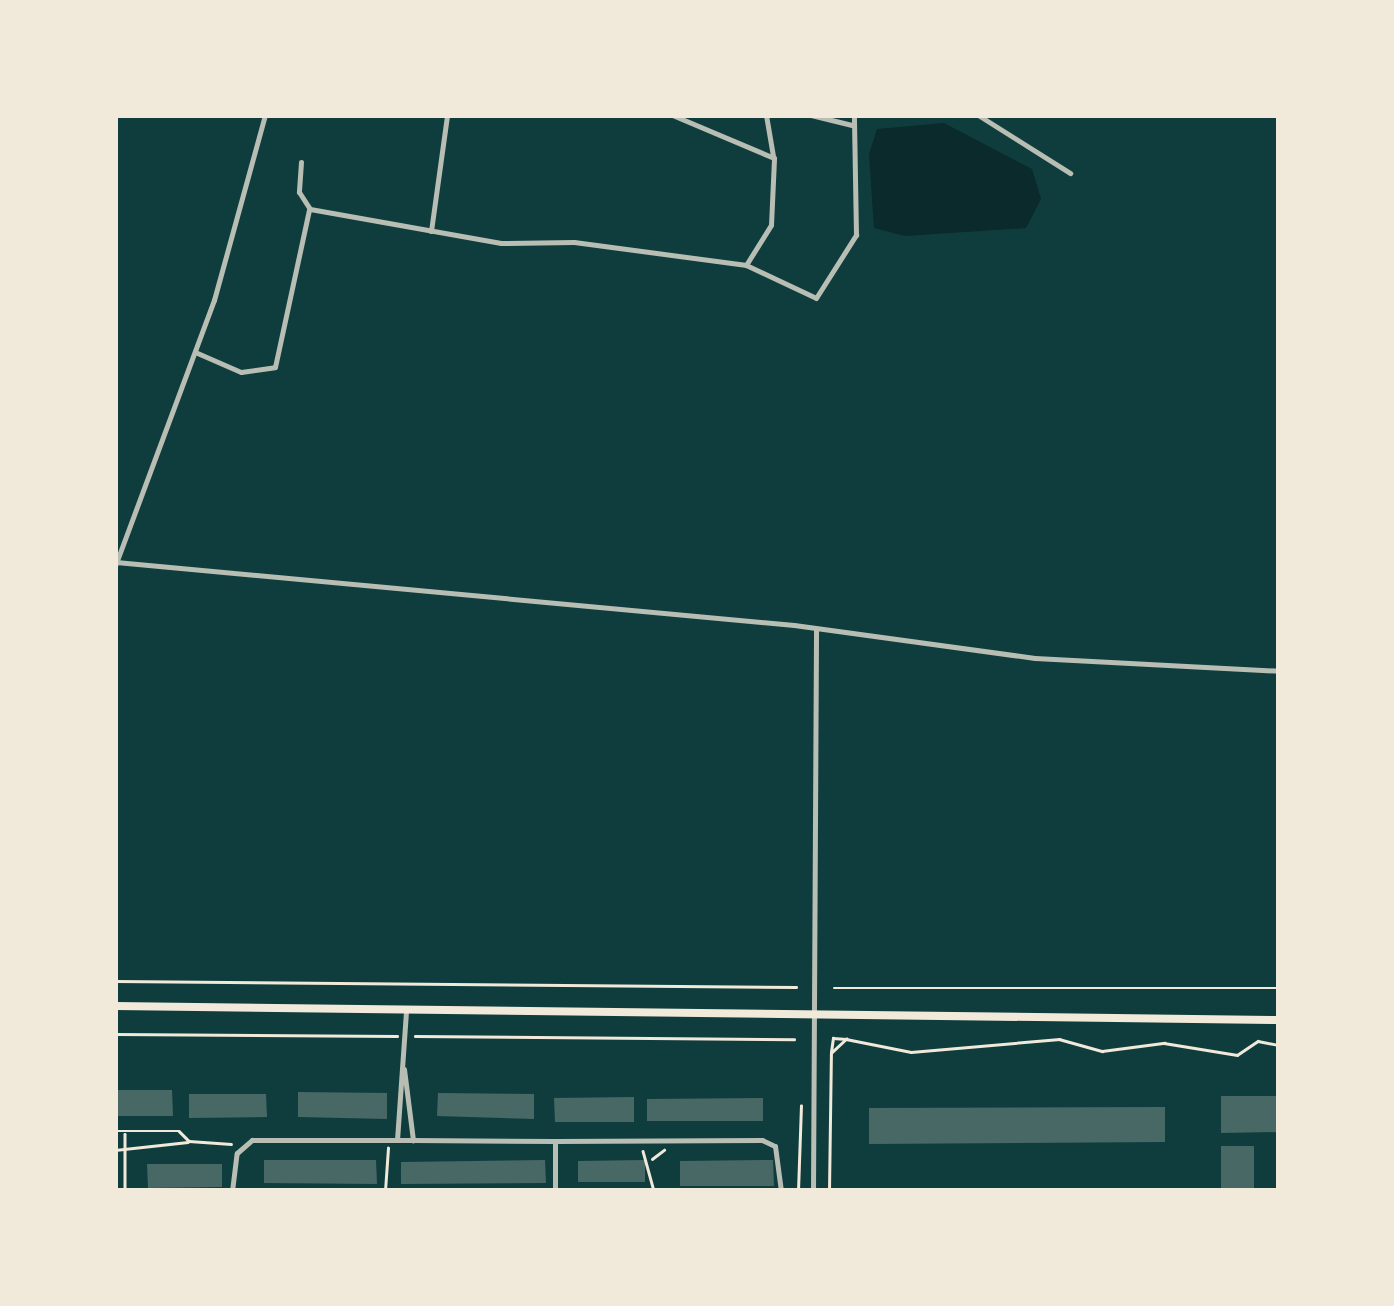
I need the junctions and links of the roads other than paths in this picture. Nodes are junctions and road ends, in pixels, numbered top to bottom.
1 (265, 115) edge
2 (447, 115) edge
3 (672, 115) edge
4 (766, 115) edge
5 (811, 115) edge
6 (854, 115) edge
7 (978, 115) edge
8 (852, 125) junction
9 (774, 158) junction
10 (302, 162) dead end
11 (1070, 173) dead end
12 (310, 209) junction
13 (431, 230) junction
14 (746, 265) junction
15 (195, 352) junction
16 (116, 564) edge
17 (816, 629) junction
18 (1279, 672) edge
19 (115, 1006) edge
20 (406, 1010) junction
21 (814, 1014) junction
22 (1279, 1020) edge
23 (404, 1069) junction
24 (394, 1140) junction
25 (413, 1140) junction
26 (555, 1141) junction
27 (232, 1191) edge
28 (555, 1191) edge
29 (781, 1191) edge
30 (812, 1191) edge

1 - 15 street
2 - 13 street
3 - 9 street
4 - 9 street
5 - 8 street
6 - 8 street
7 - 11 street
8 - 14 street
9 - 14 street
10 - 12 street
12 - 13 street
12 - 15 street
13 - 14 street
15 - 16 street
16 - 17 street
17 - 18 street
17 - 21 street
19 - 20 main road
20 - 21 main road
20 - 23 street
21 - 22 main road
21 - 30 street
23 - 24 street
23 - 25 street
24 - 25 street
24 - 27 street
25 - 26 street
26 - 28 street
26 - 29 street

